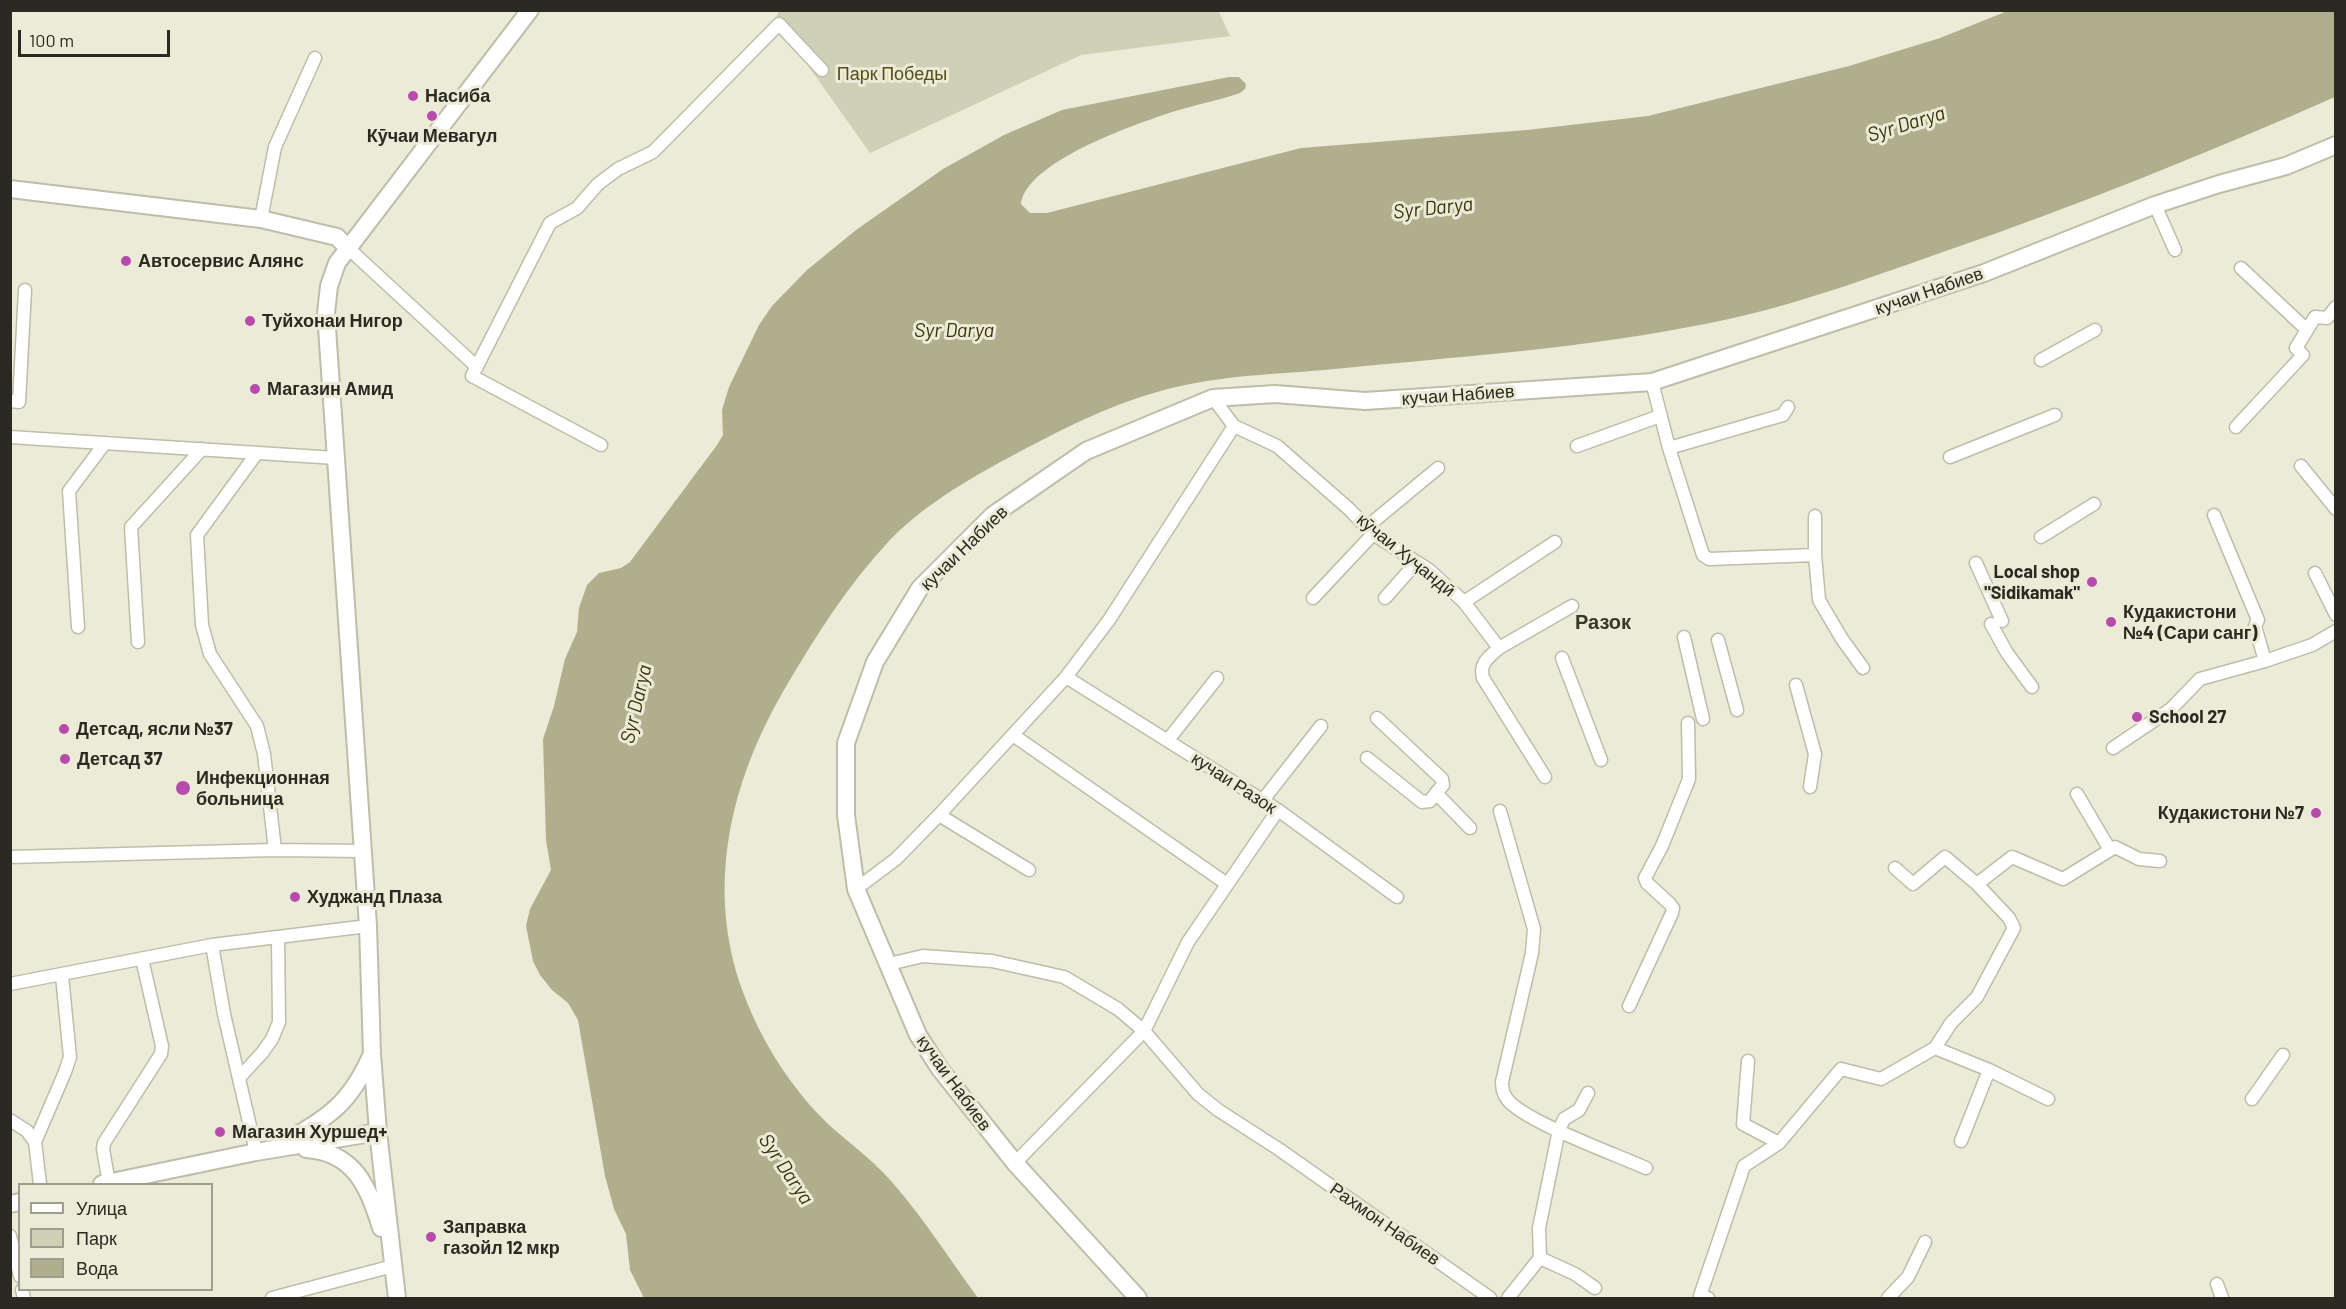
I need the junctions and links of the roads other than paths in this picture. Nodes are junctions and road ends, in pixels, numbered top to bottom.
1 (530, 10) edge
2 (315, 57) dead end
3 (822, 70) dead end
4 (2336, 145) edge
5 (10, 189) edge
6 (2155, 205) junction
7 (261, 219) junction
8 (348, 248) junction
9 (2175, 250) dead end
10 (2241, 268) dead end
11 (25, 290) dead end
12 (2336, 307) edge
13 (2095, 330) dead end
14 (2307, 330) junction
15 (2041, 360) dead end
16 (477, 367) junction
17 (1652, 382) junction
18 (1213, 398) junction
19 (10, 401) edge
20 (1788, 407) dead end
21 (1660, 416) junction
22 (2055, 416) dead end
23 (1234, 426) junction
24 (2236, 427) dead end
25 (10, 437) edge
26 (105, 443) junction
27 (601, 445) dead end
28 (1577, 446) dead end
29 (1669, 448) junction
30 (202, 449) junction
31 (257, 453) junction
32 (1950, 457) dead end
33 (336, 458) junction
34 (2301, 466) dead end
35 (1438, 468) dead end
36 (2094, 504) dead end
37 (2336, 509) edge
38 (2214, 515) dead end
39 (1815, 516) dead end
40 (1370, 530) junction
41 (2041, 537) dead end
42 (1555, 542) dead end
43 (1815, 555) junction
44 (1417, 562) junction
45 (1976, 563) dead end
46 (2315, 573) dead end
47 (1313, 598) dead end
48 (1385, 598) dead end
49 (1464, 602) junction
50 (1572, 606) dead end
51 (2336, 615) edge
52 (78, 627) dead end
53 (2336, 631) edge
54 (1684, 638) dead end
55 (1718, 640) dead end
56 (138, 642) dead end
57 (1499, 648) junction
58 (1562, 658) dead end
59 (2265, 661) junction
60 (1863, 668) dead end
61 (1066, 677) junction
62 (1217, 678) dead end
63 (1796, 684) dead end
64 (2032, 687) dead end
65 (1737, 710) dead end
66 (1377, 718) dead end
67 (1703, 719) dead end
68 (1688, 723) dead end
69 (1321, 726) dead end
70 (1013, 735) junction
71 (1168, 740) junction
72 (2113, 748) dead end
73 (1367, 758) dead end
74 (1601, 760) dead end
75 (1545, 777) dead end
76 (1810, 787) dead end
77 (1436, 793) junction
78 (2077, 794) dead end
79 (1263, 800) junction
80 (1278, 810) junction
81 (1500, 811) dead end
82 (939, 815) junction
83 (1470, 828) dead end
84 (275, 850) junction
85 (2110, 850) junction
86 (362, 851) junction
87 (10, 857) edge
88 (2160, 861) dead end
89 (1895, 868) dead end
90 (1029, 870) dead end
91 (1227, 884) junction
92 (1977, 884) junction
93 (856, 889) junction
94 (1397, 897) dead end
95 (368, 926) junction
96 (278, 938) junction
97 (212, 945) junction
98 (142, 958) junction
99 (889, 964) junction
100 (62, 976) junction
101 (10, 984) edge
102 (1629, 1006) dead end
103 (1143, 1031) junction
104 (1935, 1048) junction
105 (372, 1054) junction
106 (2283, 1055) dead end
107 (1748, 1061) dead end
108 (1989, 1070) junction
109 (239, 1078) junction
110 (1588, 1093) dead end
111 (2048, 1099) dead end
112 (2252, 1100) dead end
113 (10, 1120) edge
114 (1559, 1130) junction
115 (378, 1132) junction
116 (35, 1142) junction
117 (1961, 1142) dead end
118 (1779, 1143) junction
119 (276, 1149) junction
120 (256, 1152) junction
121 (1015, 1163) junction
122 (1646, 1168) dead end
123 (40, 1183) edge
124 (106, 1183) edge
125 (111, 1183) edge
126 (10, 1236) edge
127 (1925, 1242) dead end
128 (1540, 1258) junction
129 (393, 1266) junction
130 (18, 1268) edge
131 (2217, 1284) dead end
132 (1595, 1288) dead end
133 (272, 1299) edge
134 (397, 1299) edge
135 (1138, 1299) edge
136 (1490, 1299) edge
137 (1508, 1299) edge
138 (1708, 1299) edge
139 (1888, 1299) edge
140 (2222, 1299) edge

1 - 8 main road
2 - 7 street
3 - 16 street
4 - 6 main road, кучаи Набиев
5 - 7 main road
6 - 9 street
6 - 17 main road, кучаи Набиев
7 - 8 main road
8 - 16 street
8 - 33 main road
10 - 14 street
11 - 19 street
12 - 14 street
13 - 15 street
14 - 24 street
16 - 27 street
17 - 18 main road, кучаи Набиев
17 - 21 street
18 - 23 street, кӯчаи Хуҷандӣ
18 - 93 main road, кучаи Набиев
20 - 29 street
21 - 28 street
21 - 29 street
22 - 32 street
23 - 40 street, кӯчаи Хуҷандӣ
23 - 61 street
25 - 26 street
26 - 30 street
26 - 52 street
29 - 43 street
30 - 31 street
30 - 56 street
31 - 33 street
31 - 84 street
33 - 86 main road
34 - 37 street
35 - 40 street
36 - 41 street
38 - 59 street
39 - 43 street
40 - 44 street, кӯчаи Хуҷандӣ
40 - 47 street
42 - 49 street
43 - 60 street
44 - 48 street
44 - 49 street, кӯчаи Хуҷандӣ
45 - 64 street
46 - 51 street
49 - 57 street, кӯчаи Хуҷандӣ
50 - 57 street
53 - 59 street
54 - 67 street
55 - 65 street
57 - 75 street
58 - 74 street
59 - 72 street
61 - 70 street
61 - 71 street, кучаи Разок
62 - 71 street
63 - 76 street
66 - 77 street
68 - 102 street
69 - 79 street
70 - 82 street
70 - 91 street
71 - 79 street, кучаи Разок
73 - 77 street
77 - 83 street
78 - 85 street
79 - 80 street, кучаи Разок
80 - 91 street
80 - 94 street, кучаи Разок
81 - 114 street
82 - 90 street
82 - 93 street
84 - 86 street
84 - 87 street
85 - 88 street
85 - 92 street
86 - 95 main road
89 - 92 street
91 - 103 street
92 - 104 street
93 - 99 main road, кучаи Набиев
95 - 96 street
95 - 105 main road
96 - 97 street
96 - 109 street
97 - 98 street
97 - 109 street
98 - 100 street
98 - 124 street
99 - 103 street
99 - 121 main road, кучаи Набиев
100 - 101 street
100 - 116 street
103 - 121 street
103 - 136 street, Рахмон Набиев
104 - 108 street
104 - 118 street
105 - 115 main road
105 - 119 main road
106 - 112 street
107 - 118 street
108 - 111 street
108 - 117 street
109 - 120 street
110 - 114 street
113 - 116 street
114 - 122 street
114 - 128 street
115 - 119 main road
115 - 129 main road
116 - 123 street
118 - 138 street
119 - 120 main road
119 - 129 main road
120 - 125 main road
121 - 135 main road, кучаи Набиев
126 - 130 street
127 - 139 street
128 - 132 street
128 - 137 street
129 - 133 street
129 - 134 main road
131 - 140 street

